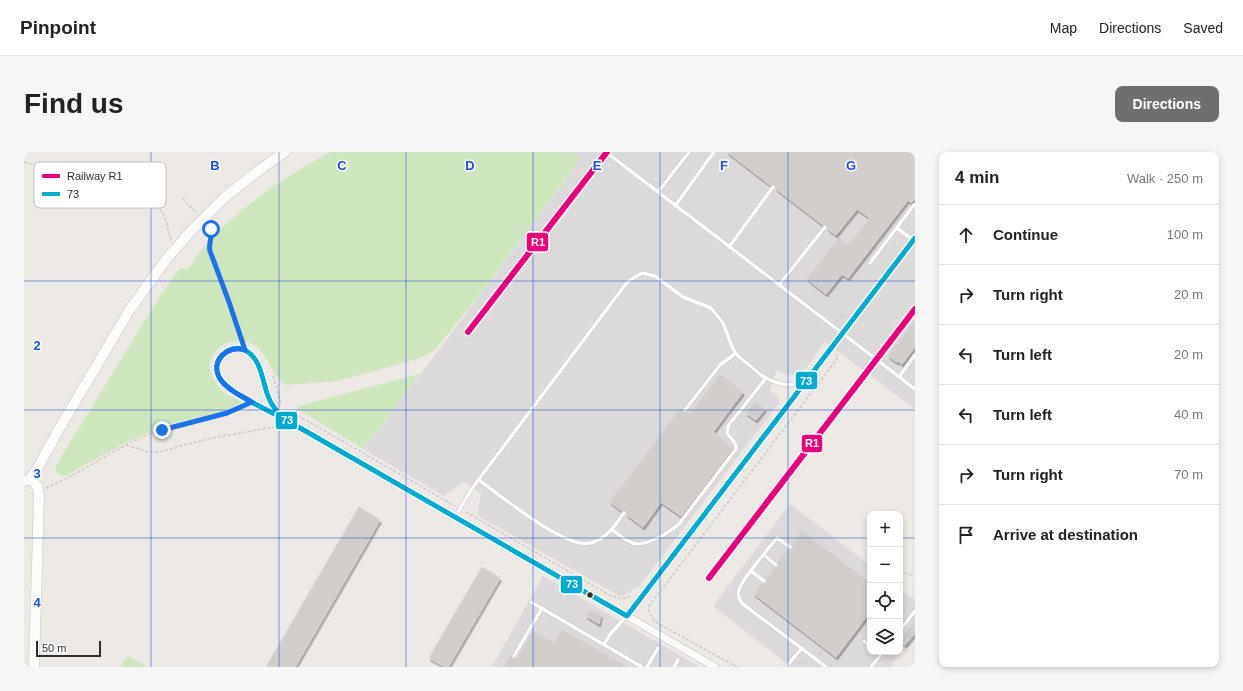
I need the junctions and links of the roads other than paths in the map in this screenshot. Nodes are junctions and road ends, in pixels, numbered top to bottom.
1 (286, 152) edge
2 (606, 152) edge
3 (689, 152) edge
4 (714, 152) edge
5 (773, 187) dead end
6 (658, 192) junction
7 (914, 205) dead end
8 (676, 206) junction
9 (825, 227) dead end
10 (896, 228) junction
11 (914, 239) edge
12 (730, 247) junction
13 (870, 263) dead end
14 (779, 285) junction
15 (842, 334) junction
16 (736, 353) junction
17 (915, 355) edge
18 (899, 377) junction
19 (766, 378) junction
20 (807, 380) junction
21 (915, 389) edge
22 (685, 410) dead end
23 (286, 420) junction
24 (27, 480) edge
25 (479, 480) junction
26 (624, 513) dead end
27 (455, 517) junction
28 (612, 530) junction
29 (790, 547) dead end
30 (764, 555) junction
31 (776, 565) dead end
32 (752, 571) junction
33 (764, 581) dead end
34 (531, 602) dead end
35 (542, 608) junction
36 (915, 611) edge
37 (627, 616) junction
38 (903, 626) edge
39 (864, 641) dead end
40 (604, 644) junction
41 (867, 644) edge
42 (658, 648) dead end
43 (802, 648) junction
44 (879, 655) edge
45 (514, 656) dead end
46 (678, 660) dead end
47 (34, 667) edge
48 (642, 667) edge
49 (647, 667) edge
50 (674, 667) edge
51 (715, 667) edge
52 (786, 667) edge
53 (826, 667) edge
54 (871, 667) edge

1 - 24 street
2 - 6 lane
3 - 6 lane
4 - 8 lane
5 - 12 lane
6 - 8 lane
7 - 10 lane
8 - 12 lane
9 - 14 lane
10 - 11 lane
10 - 13 lane
11 - 15 street
12 - 14 lane
14 - 15 lane
15 - 18 lane
15 - 20 street
16 - 19 lane
16 - 22 lane
16 - 25 lane
17 - 18 lane
18 - 21 lane
19 - 20 lane
19 - 28 lane
20 - 37 street
23 - 23 street
23 - 27 street
24 - 47 street
25 - 27 lane
25 - 28 lane
26 - 28 lane
27 - 37 street
29 - 30 lane
30 - 31 lane
30 - 32 lane
32 - 33 lane
32 - 43 lane
34 - 35 lane
35 - 40 lane
35 - 45 lane
36 - 38 lane
37 - 40 lane
37 - 51 street
39 - 41 lane
40 - 48 lane
42 - 49 lane
43 - 52 lane
43 - 53 lane
44 - 54 lane
46 - 50 lane

